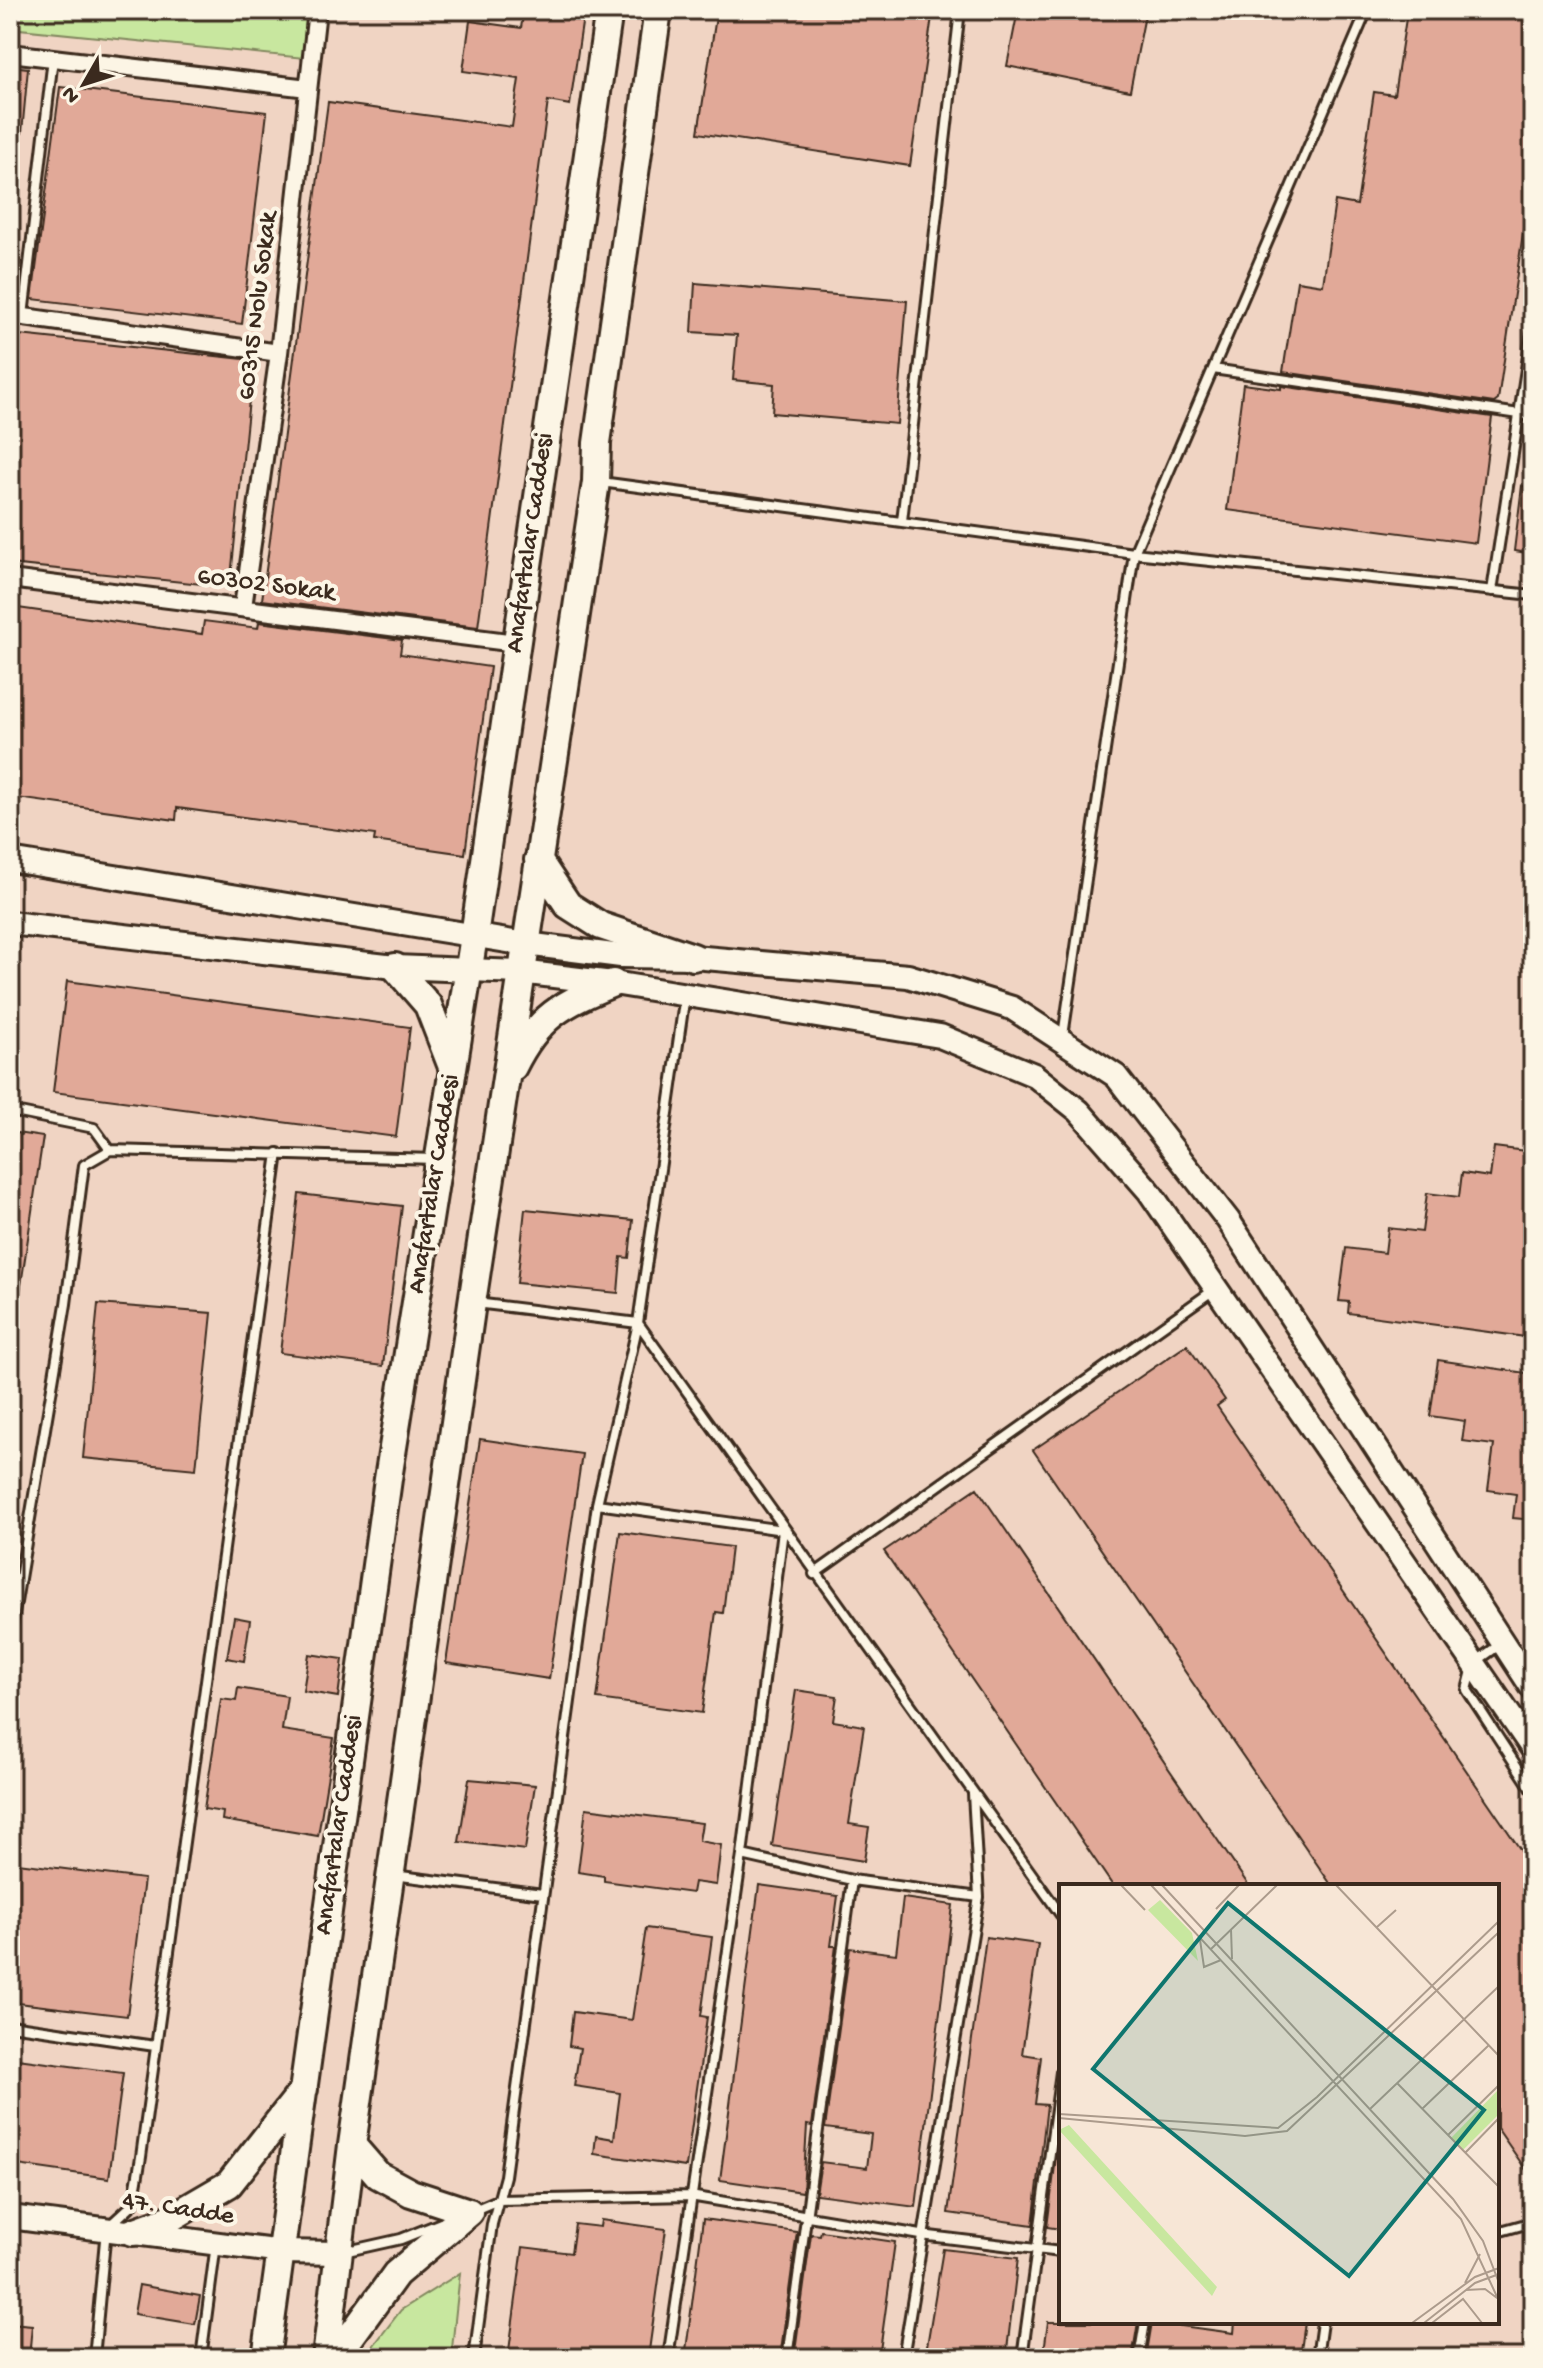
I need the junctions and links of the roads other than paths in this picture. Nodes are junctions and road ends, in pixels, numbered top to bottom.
1 (317, 10) edge
2 (609, 10) edge
3 (658, 10) edge
4 (960, 10) edge
5 (1367, 10) edge
6 (10, 53) edge
7 (53, 58) junction
8 (308, 88) junction
9 (17, 316) edge
10 (1533, 323) edge
11 (279, 353) junction
12 (1213, 369) junction
13 (1519, 414) junction
14 (1533, 416) edge
15 (596, 482) junction
16 (902, 521) junction
17 (1134, 553) junction
18 (10, 579) edge
19 (1492, 591) junction
20 (1533, 595) edge
21 (243, 607) junction
22 (516, 643) junction
23 (10, 860) edge
24 (538, 860) junction
25 (10, 923) edge
26 (474, 936) junction
27 (526, 944) junction
28 (693, 957) junction
29 (395, 967) junction
30 (467, 971) junction
31 (520, 972) junction
32 (613, 983) junction
33 (685, 993) junction
34 (1062, 1041) junction
35 (453, 1070) junction
36 (503, 1088) junction
37 (10, 1111) edge
38 (110, 1150) junction
39 (278, 1153) junction
40 (439, 1159) junction
41 (1216, 1289) junction
42 (472, 1303) junction
43 (638, 1323) junction
44 (597, 1504) junction
45 (783, 1530) junction
46 (814, 1574) junction
47 (10, 1638) edge
48 (1503, 1642) junction
49 (1474, 1663) junction
50 (1533, 1689) edge
51 (1533, 1749) edge
52 (1533, 1791) edge
53 (973, 1792) junction
54 (742, 1855) junction
55 (392, 1875) junction
56 (852, 1880) junction
57 (543, 1894) junction
58 (979, 1897) junction
59 (1059, 1912) edge
60 (10, 2025) edge
61 (155, 2046) junction
62 (1059, 2086) edge
63 (304, 2089) junction
64 (352, 2145) junction
65 (690, 2196) junction
66 (498, 2200) junction
67 (805, 2216) junction
68 (10, 2217) edge
69 (480, 2218) junction
70 (1533, 2222) edge
71 (106, 2229) junction
72 (1499, 2231) edge
73 (133, 2232) junction
74 (921, 2235) junction
75 (216, 2243) junction
76 (1035, 2249) junction
77 (282, 2252) junction
78 (1059, 2252) edge
79 (338, 2253) junction
80 (1145, 2324) edge
81 (1322, 2324) edge
82 (94, 2358) edge
83 (201, 2358) edge
84 (266, 2358) edge
85 (326, 2358) edge
86 (335, 2358) edge
87 (474, 2358) edge
88 (668, 2358) edge
89 (787, 2358) edge
90 (903, 2358) edge
91 (1022, 2358) edge
92 (1139, 2358) edge
93 (1317, 2358) edge

1 - 8 street, 60315 Nolu Sokak
2 - 22 main road, Anafartalar Caddesi
3 - 15 main road, Anafartalar Caddesi
4 - 16 lane
5 - 12 lane
6 - 7 street
7 - 8 street
7 - 9 lane
8 - 11 street, 60315 Nolu Sokak
9 - 11 street
10 - 13 lane
11 - 21 street, 60315 Nolu Sokak
12 - 13 lane
12 - 17 lane
13 - 14 lane
13 - 19 lane
15 - 16 lane
15 - 24 main road, Anafartalar Caddesi
16 - 17 lane
17 - 19 lane
17 - 34 lane
18 - 21 street, 60302 Sokak
19 - 20 lane
21 - 22 street, 60302 Sokak
22 - 26 main road, Anafartalar Caddesi
23 - 26 main road
24 - 27 main road, Anafartalar Caddesi
24 - 28 main road
25 - 29 main road
26 - 27 main road
26 - 30 main road, Anafartalar Caddesi
27 - 28 main road
27 - 31 main road, Anafartalar Caddesi
28 - 34 main road
29 - 30 main road
29 - 35 main road
30 - 31 main road
30 - 35 main road, Anafartalar Caddesi
31 - 32 main road
31 - 36 main road, Anafartalar Caddesi
32 - 33 main road
32 - 36 main road
33 - 41 main road
33 - 43 lane
34 - 48 main road
35 - 40 main road, Anafartalar Caddesi
36 - 42 main road, Anafartalar Caddesi
37 - 38 lane
38 - 39 lane
38 - 47 lane
39 - 40 lane
39 - 61 lane
40 - 63 main road, Anafartalar Caddesi
41 - 46 lane
41 - 49 main road
42 - 43 lane
42 - 55 main road, Anafartalar Caddesi
43 - 44 lane
43 - 45 lane
44 - 45 lane
44 - 57 lane
45 - 46 lane
45 - 54 lane
46 - 53 lane
48 - 49 lane
48 - 50 main road
49 - 51 main road
49 - 52 lane
53 - 58 lane
53 - 59 lane
54 - 56 lane
54 - 65 lane
55 - 57 lane
55 - 64 main road, Anafartalar Caddesi
56 - 58 lane
56 - 67 lane
57 - 66 lane
58 - 74 lane
60 - 61 lane
61 - 71 lane
62 - 76 lane
63 - 73 main road
63 - 77 main road, Anafartalar Caddesi
64 - 69 main road
64 - 79 main road, Anafartalar Caddesi
65 - 66 lane
65 - 67 lane
65 - 88 lane
66 - 69 lane
66 - 69 lane
67 - 74 lane
67 - 89 lane
68 - 71 main road, 47. Cadde
69 - 79 lane
69 - 86 main road
69 - 87 lane
70 - 72 lane
71 - 73 main road, 47. Cadde
71 - 82 lane
73 - 75 main road, 47. Cadde
74 - 76 lane
74 - 90 lane
75 - 77 main road, 47. Cadde
75 - 83 lane
76 - 78 lane
76 - 91 lane
77 - 79 main road, 47. Cadde
77 - 84 main road, Anafartalar Caddesi
79 - 85 main road, Anafartalar Caddesi
80 - 92 lane
81 - 93 lane

